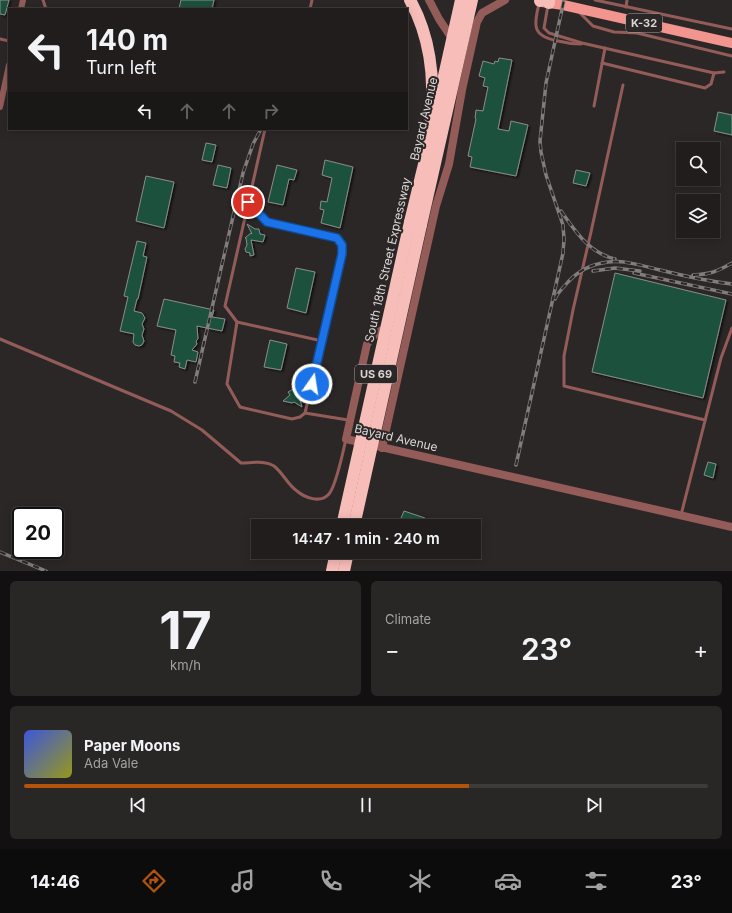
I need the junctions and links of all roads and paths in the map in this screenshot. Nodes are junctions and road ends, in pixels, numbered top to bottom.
1 (410, 0) edge
2 (429, 0) edge
3 (461, 0) edge
4 (472, 0) edge
5 (505, 0) edge
6 (595, 0) edge
7 (627, 0) edge
8 (544, 1) edge
9 (626, 6) junction
10 (574, 7) junction
11 (732, 29) edge
12 (582, 43) junction
13 (732, 43) edge
14 (605, 48) junction
15 (732, 56) edge
16 (602, 63) junction
17 (8, 70) edge
18 (724, 72) dead end
19 (714, 73) junction
20 (622, 85) dead end
21 (0, 104) edge
22 (594, 106) dead end
23 (265, 130) edge
24 (427, 152) junction
25 (248, 202) junction
26 (237, 322) junction
27 (732, 328) edge
28 (0, 339) edge
29 (322, 341) junction
30 (305, 413) junction
31 (705, 420) junction
32 (350, 421) junction
33 (346, 439) junction
34 (382, 448) junction
35 (681, 515) junction
36 (344, 519) edge
37 (356, 519) edge
38 (732, 527) edge
39 (335, 559) edge
40 (347, 559) edge
41 (332, 571) edge
42 (344, 571) edge

1 - 24 highway, bridge
2 - 32 street, Bayard Avenue
3 - 24 highway, South 18th Street Expressway / US 69, bridge
4 - 37 highway, South 18th Street Expressway / US 69, bridge
5 - 34 street
6 - 9 lane
7 - 9 lane
8 - 10 main road, K-32
8 - 12 lane
8 - 12 lane
9 - 11 lane
10 - 13 main road, K-32
10 - 15 lane
12 - 14 lane
14 - 16 lane
14 - 19 lane
16 - 19 lane
16 - 22 lane
17 - 21 street
18 - 19 lane
20 - 31 lane
23 - 25 lane
24 - 36 highway, South 18th Street Expressway / US 69, bridge
25 - 26 lane
25 - 29 lane
26 - 29 lane
26 - 30 lane
27 - 31 lane
28 - 33 lane
29 - 30 lane
30 - 32 lane
31 - 35 lane
32 - 33 street, Bayard Avenue
33 - 34 street, Bayard Avenue
34 - 35 street, Bayard Avenue
35 - 38 street, Bayard Avenue
39 - 41 highway
40 - 42 highway

